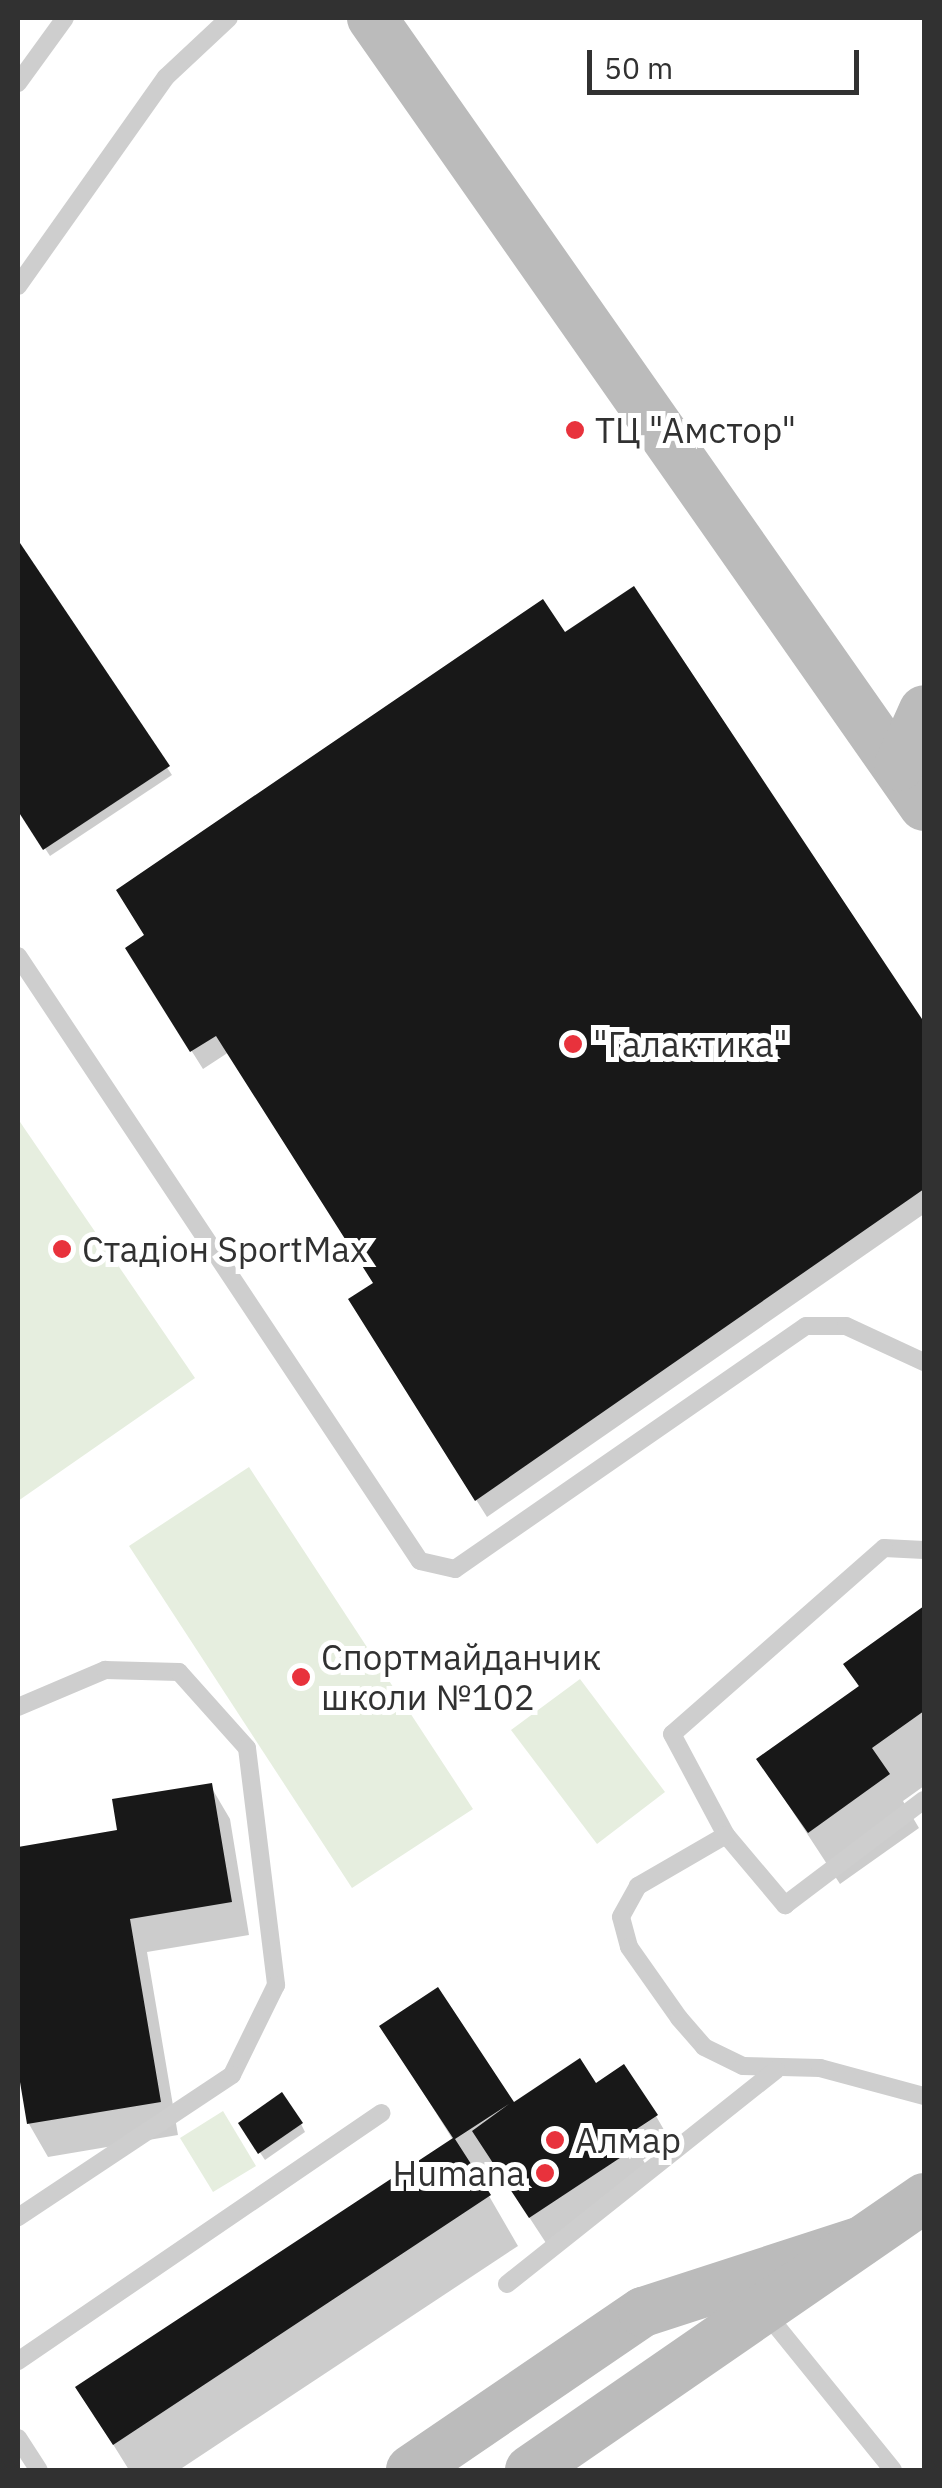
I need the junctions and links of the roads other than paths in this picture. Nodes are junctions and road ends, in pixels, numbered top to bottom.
1 (65, 18) edge
2 (229, 18) edge
3 (372, 18) edge
4 (18, 84) edge
5 (18, 286) edge
6 (924, 710) edge
7 (912, 786) edge
8 (18, 956) edge
9 (924, 1362) edge
10 (924, 1550) edge
11 (18, 1707) edge
12 (924, 1800) edge
13 (726, 1835) junction
14 (776, 2070) junction
15 (924, 2096) edge
16 (382, 2114) dead end
17 (924, 2198) edge
18 (18, 2217) edge
19 (861, 2241) junction
20 (506, 2284) dead end
21 (692, 2298) junction
22 (642, 2312) junction
23 (768, 2312) junction
24 (18, 2361) edge
25 (676, 2371) junction
26 (18, 2438) edge
27 (38, 2470) edge
28 (411, 2470) edge
29 (530, 2470) edge
30 (893, 2470) edge

1 - 4 lane
2 - 5 lane
3 - 7 main road
6 - 7 main road
8 - 9 lane
10 - 13 lane
11 - 18 lane
12 - 13 lane
13 - 14 lane
14 - 15 lane
14 - 20 lane
16 - 24 lane
17 - 19 main road
19 - 21 main road
19 - 23 main road
21 - 22 main road
21 - 23 lane
22 - 25 main road
22 - 28 main road
23 - 25 main road
23 - 30 lane
25 - 29 main road
26 - 27 lane

